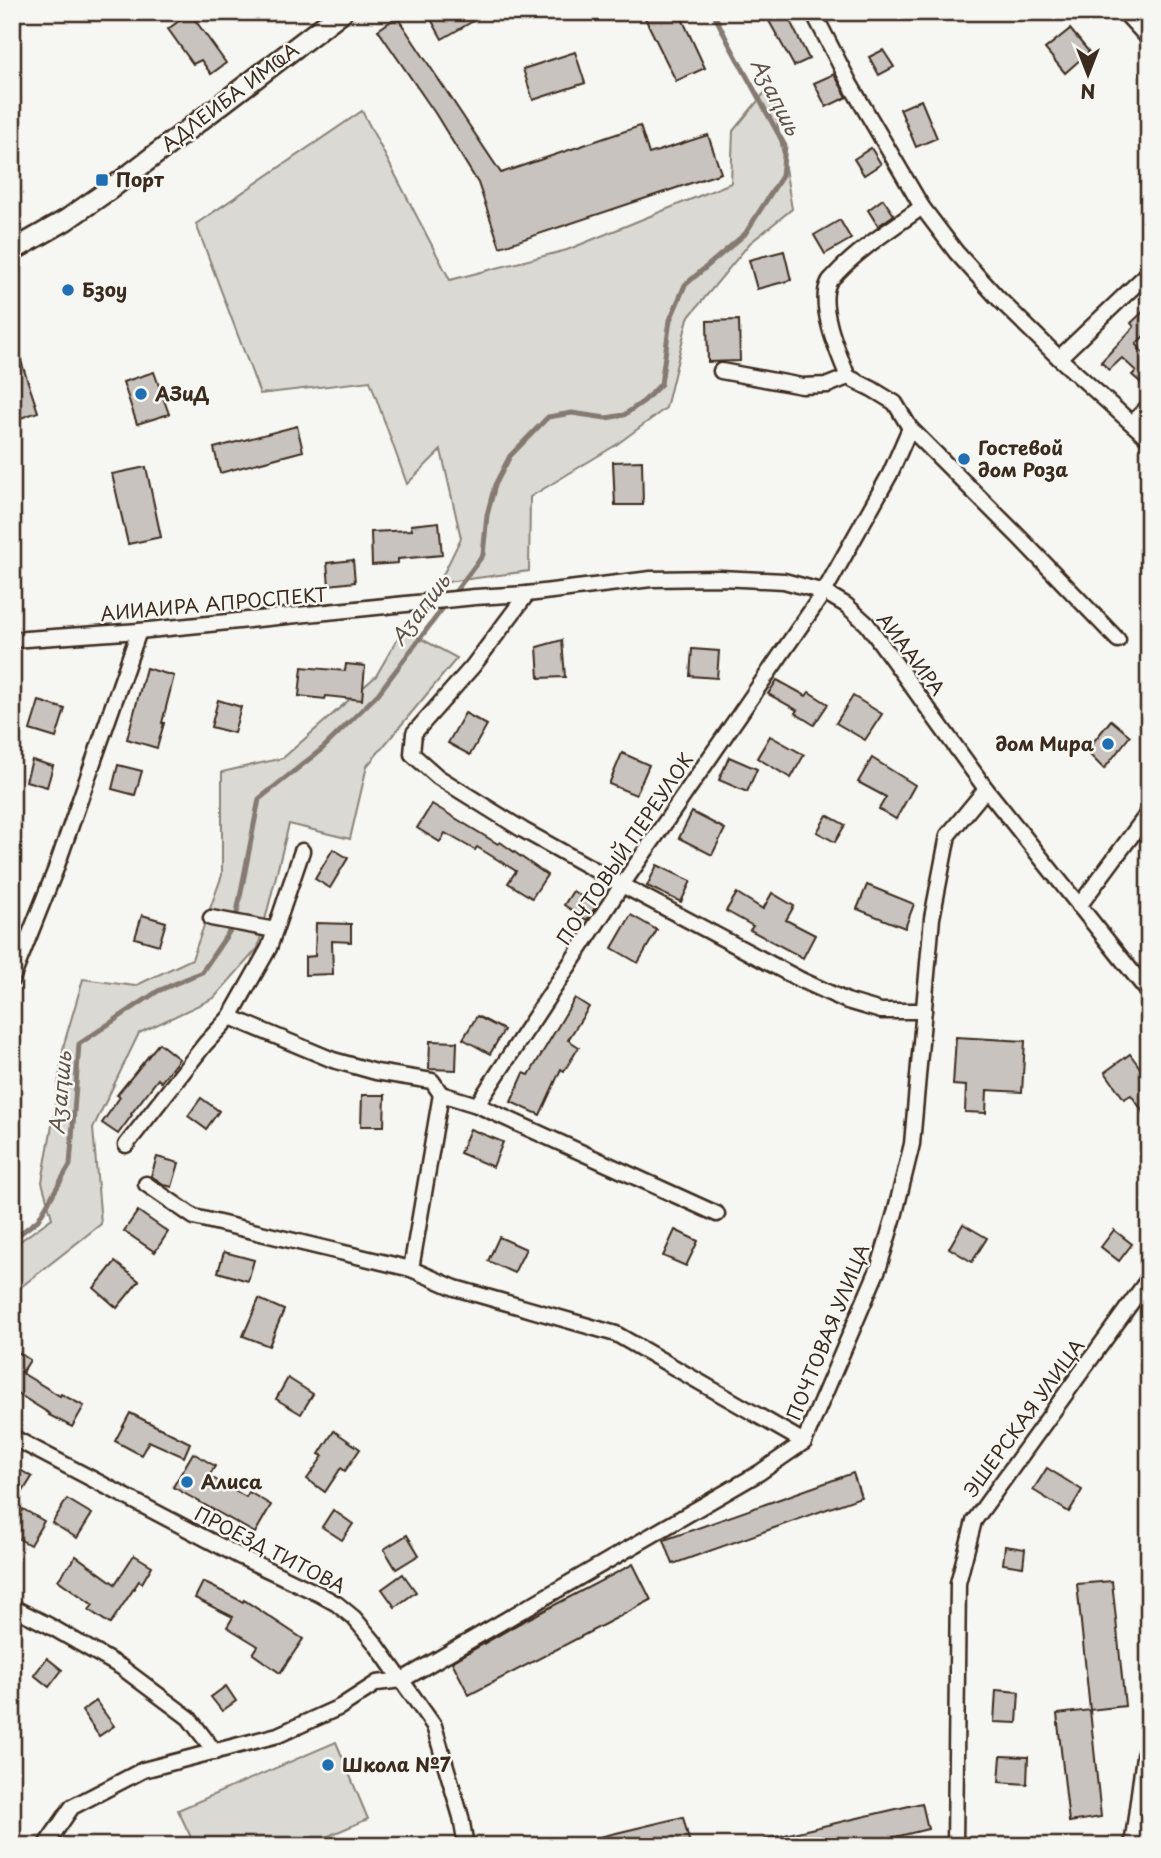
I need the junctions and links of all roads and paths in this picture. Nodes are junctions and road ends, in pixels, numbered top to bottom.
1 (342, 12) edge
2 (813, 12) edge
3 (1124, 12) edge
4 (1149, 39) edge
5 (922, 207) junction
6 (12, 251) edge
7 (1149, 272) edge
8 (1059, 358) junction
9 (721, 371) dead end
10 (848, 377) junction
11 (1149, 406) edge
12 (1132, 423) junction
13 (910, 428) junction
14 (1149, 439) edge
15 (824, 592) junction
16 (527, 594) junction
17 (475, 597) joint
18 (139, 631) junction
19 (12, 640) edge
20 (1118, 640) dead end
21 (986, 789) junction
22 (1149, 812) edge
23 (302, 851) dead end
24 (622, 885) junction
25 (1079, 906) junction
26 (211, 918) dead end
27 (275, 930) junction
28 (12, 979) edge
29 (1149, 993) edge
30 (924, 1011) junction
31 (230, 1017) junction
32 (441, 1094) junction
33 (477, 1105) junction
34 (126, 1145) dead end
35 (146, 1184) dead end
36 (717, 1214) dead end
37 (411, 1269) junction
38 (1149, 1278) edge
39 (12, 1437) edge
40 (804, 1442) junction
41 (12, 1607) edge
42 (402, 1680) junction
43 (1149, 1743) edge
44 (215, 1752) junction
45 (45, 1846) edge
46 (466, 1846) edge
47 (955, 1846) edge
48 (1132, 1846) edge

1 - 6 main road, АДЛЕИБА ИМҨА
2 - 5 street
3 - 4 street
5 - 8 street
5 - 10 street
7 - 8 street
8 - 12 street
9 - 10 street
10 - 13 street
11 - 12 street
12 - 14 street
13 - 15 street, ПОЧТОВЫЙ ПЕРЕУЛОК
13 - 20 street
15 - 16 street, АИААИРА
15 - 21 street, АИААИРА
15 - 24 street, ПОЧТОВЫЙ ПЕРЕУЛОК
16 - 17 street, АИААИРА
16 - 24 street
17 - 18 street, АИИАИРА АПРОСПЕКТ
18 - 19 street, АИИАИРА АПРОСПЕКТ
18 - 28 street
21 - 25 street, АИААИРА
21 - 30 street, ПОЧТОВАЯ УЛИЦА
22 - 25 street
23 - 27 street
24 - 30 street
24 - 33 street, ПОЧТОВЫЙ ПЕРЕУЛОК
25 - 29 street, АИААИРА
26 - 27 street
27 - 31 street
30 - 40 street, ПОЧТОВАЯ УЛИЦА
31 - 32 street
31 - 34 street
32 - 33 street
32 - 37 street
33 - 36 street
35 - 37 street
37 - 40 street
38 - 47 street, ЭШЕРСКАЯ УЛИЦА
39 - 42 street, ПРОЕЗД ТИТОВА
40 - 42 street, ПОЧТОВАЯ УЛИЦА
41 - 44 street
42 - 44 street, ПОЧТОВАЯ УЛИЦА
42 - 46 street, ПРОЕЗД ТИТОВА
43 - 48 street
44 - 45 street, ПОЧТОВАЯ УЛИЦА

